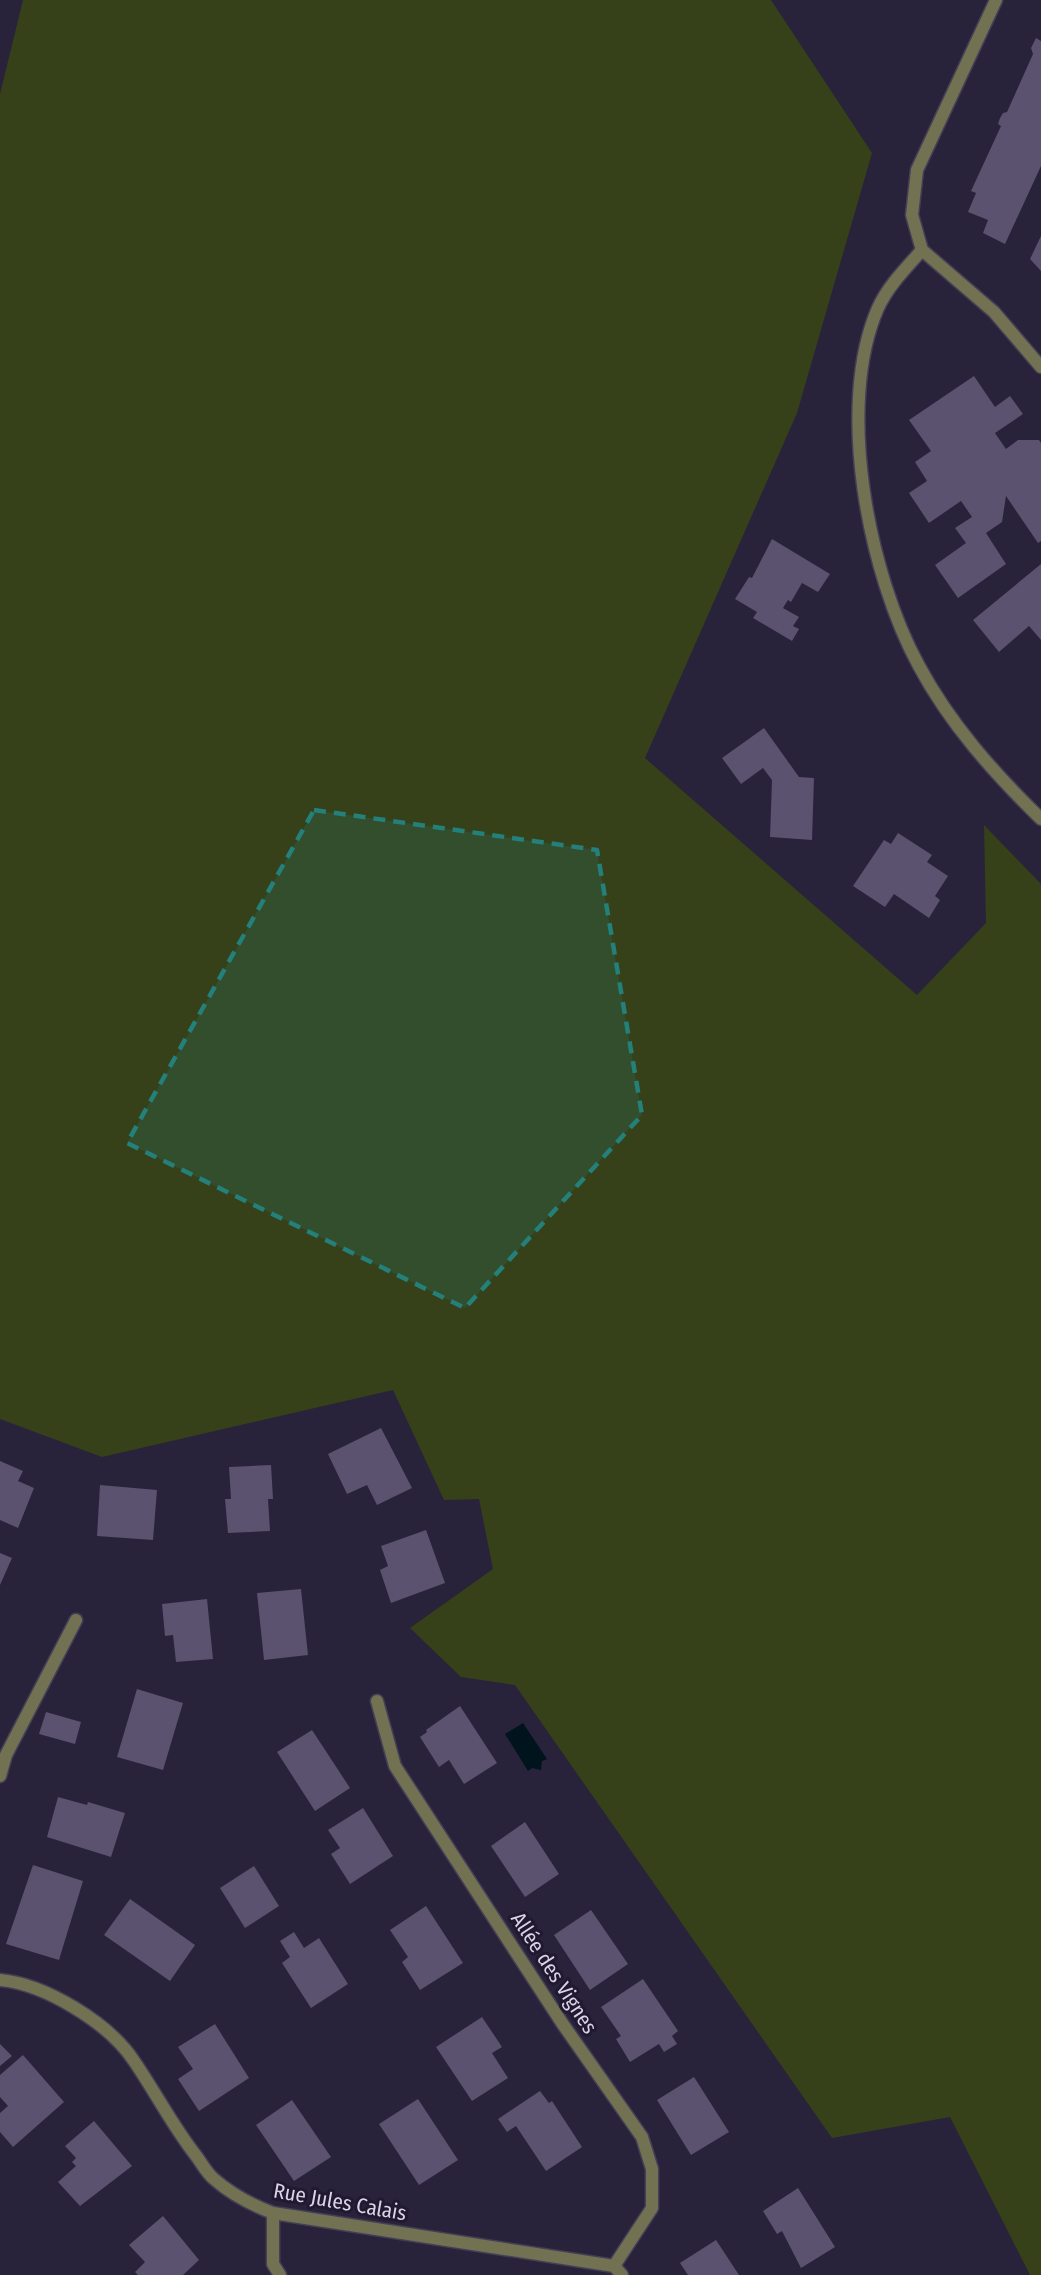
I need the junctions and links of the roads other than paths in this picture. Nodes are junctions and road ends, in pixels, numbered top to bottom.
1 (996, 0) edge
2 (922, 250) junction
3 (1041, 367) edge
4 (1041, 819) edge
5 (76, 1620) dead end
6 (377, 1701) dead end
7 (0, 1776) edge
8 (0, 1980) edge
9 (273, 2214) junction
10 (618, 2270) edge
11 (280, 2275) edge

1 - 2 street
2 - 3 street
2 - 4 street
5 - 7 street
6 - 10 street, Allée des Vignes
8 - 9 street, Rue Jules Calais
9 - 10 street, Rue Jules Calais
9 - 11 street

